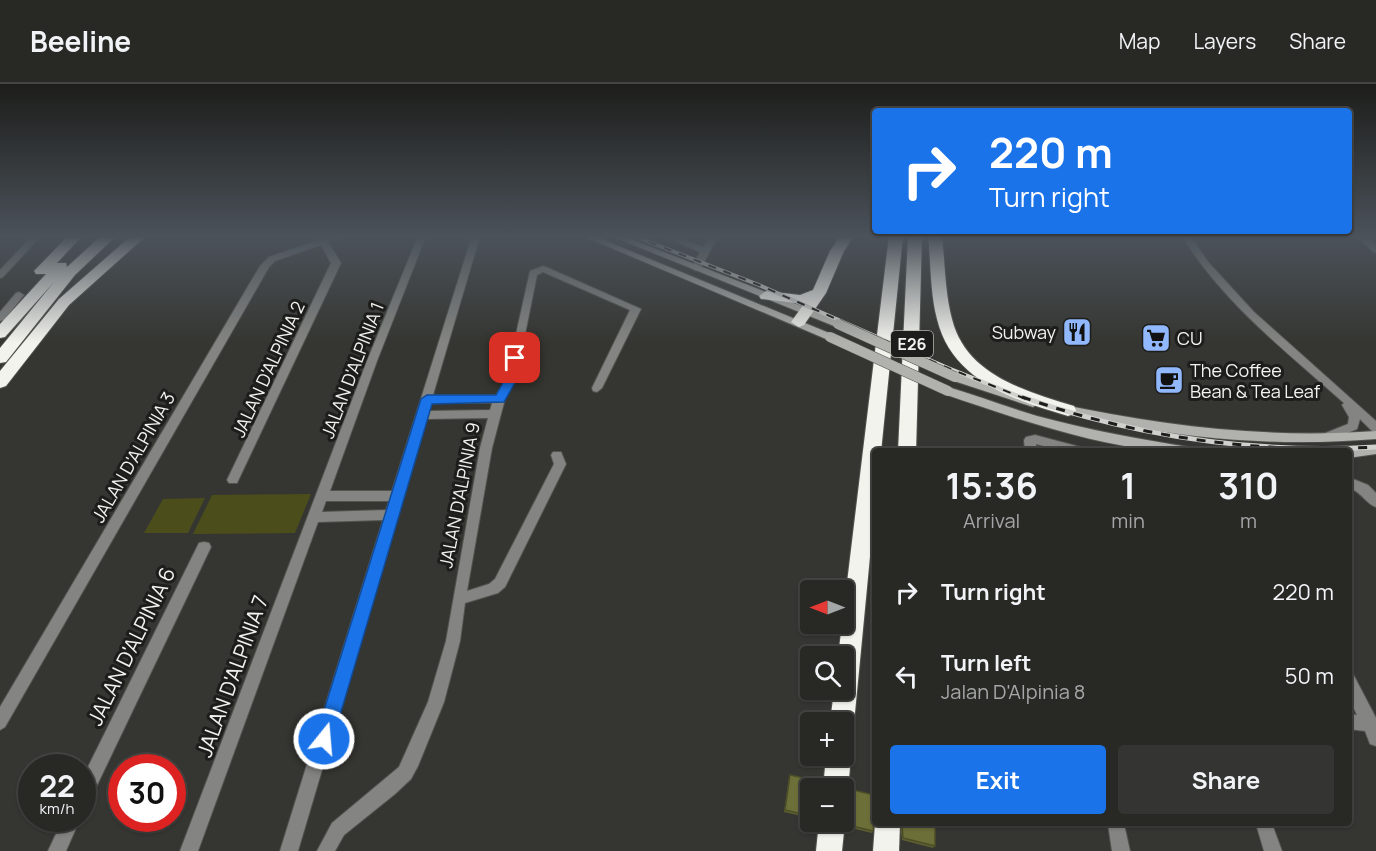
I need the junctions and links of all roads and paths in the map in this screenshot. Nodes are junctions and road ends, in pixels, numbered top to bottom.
1 (41, 272) edge
2 (56, 272) edge
3 (71, 272) edge
4 (98, 272) edge
5 (262, 272) edge
6 (332, 272) edge
7 (408, 272) edge
8 (465, 272) edge
9 (536, 272) edge
10 (549, 272) edge
11 (684, 272) edge
12 (705, 272) edge
13 (829, 272) edge
14 (892, 272) edge
15 (914, 272) edge
16 (939, 272) edge
17 (1209, 272) edge
18 (819, 293) junction
19 (766, 296) junction
20 (803, 316) junction
21 (2, 325) edge
22 (0, 358) edge
23 (0, 382) edge
24 (597, 388) dead end
25 (1342, 397) junction
26 (427, 399) junction
27 (499, 399) junction
28 (1068, 410) junction
29 (495, 414) junction
30 (422, 415) junction
31 (1376, 428) edge
32 (1376, 435) edge
33 (1324, 438) junction
34 (1030, 446) edge
35 (872, 448) edge
36 (907, 448) edge
37 (1069, 448) edge
38 (1172, 448) edge
39 (872, 452) edge
40 (1372, 453) edge
41 (1352, 454) edge
42 (557, 455) dead end
43 (233, 480) dead end
44 (1352, 484) edge
45 (322, 496) junction
46 (370, 496) junction
47 (398, 496) junction
48 (1376, 502) edge
49 (392, 515) junction
50 (363, 516) junction
51 (314, 517) junction
52 (204, 547) dead end
53 (459, 599) junction
54 (1352, 687) edge
55 (843, 712) edge
56 (0, 722) edge
57 (1352, 722) edge
58 (1374, 729) edge
59 (96, 769) edge
60 (888, 826) edge
61 (1116, 826) edge
62 (1265, 826) edge
63 (66, 832) edge
64 (831, 832) edge
65 (57, 851) edge
66 (189, 851) edge
67 (290, 851) edge
68 (326, 851) edge
69 (829, 851) edge
70 (886, 851) edge
71 (1121, 851) edge
72 (1273, 851) edge

1 - 21 highway
2 - 21 highway
3 - 22 highway
4 - 23 highway
5 - 56 street, JALAN D'ALPINIA 3
6 - 43 street, JALAN D'ALPINIA 2
7 - 45 street, JALAN D'ALPINIA 1
8 - 26 street
9 - 27 street, JALAN D'ALPINIA 9
10 - 24 street, JALAN D'ALPINIA 9
11 - 20 main road
12 - 19 main road
13 - 18 highway
14 - 35 highway, E26
15 - 36 highway, E26
16 - 28 highway
17 - 25 street
18 - 19 highway
18 - 20 highway
19 - 20 main road
20 - 28 main road, bridge
20 - 38 main road, bridge
25 - 31 street
25 - 33 street
26 - 27 street
26 - 30 street
27 - 29 street, JALAN D'ALPINIA 9
28 - 33 main road
29 - 30 street
29 - 53 street, JALAN D'ALPINIA 9
30 - 47 street
32 - 33 main road
34 - 37 street
39 - 55 highway, E26
40 - 41 main road
42 - 53 street
44 - 48 street
45 - 46 street
45 - 51 street, JALAN D'ALPINIA 1
46 - 47 street
46 - 50 street
47 - 49 street
49 - 50 street
49 - 67 street
50 - 51 street
51 - 66 street, JALAN D'ALPINIA 7
52 - 59 street, JALAN D'ALPINIA 6
53 - 68 street, JALAN D'ALPINIA 9
54 - 58 street
57 - 58 street
60 - 70 highway
61 - 71 street
62 - 72 street
63 - 65 street
64 - 69 highway

